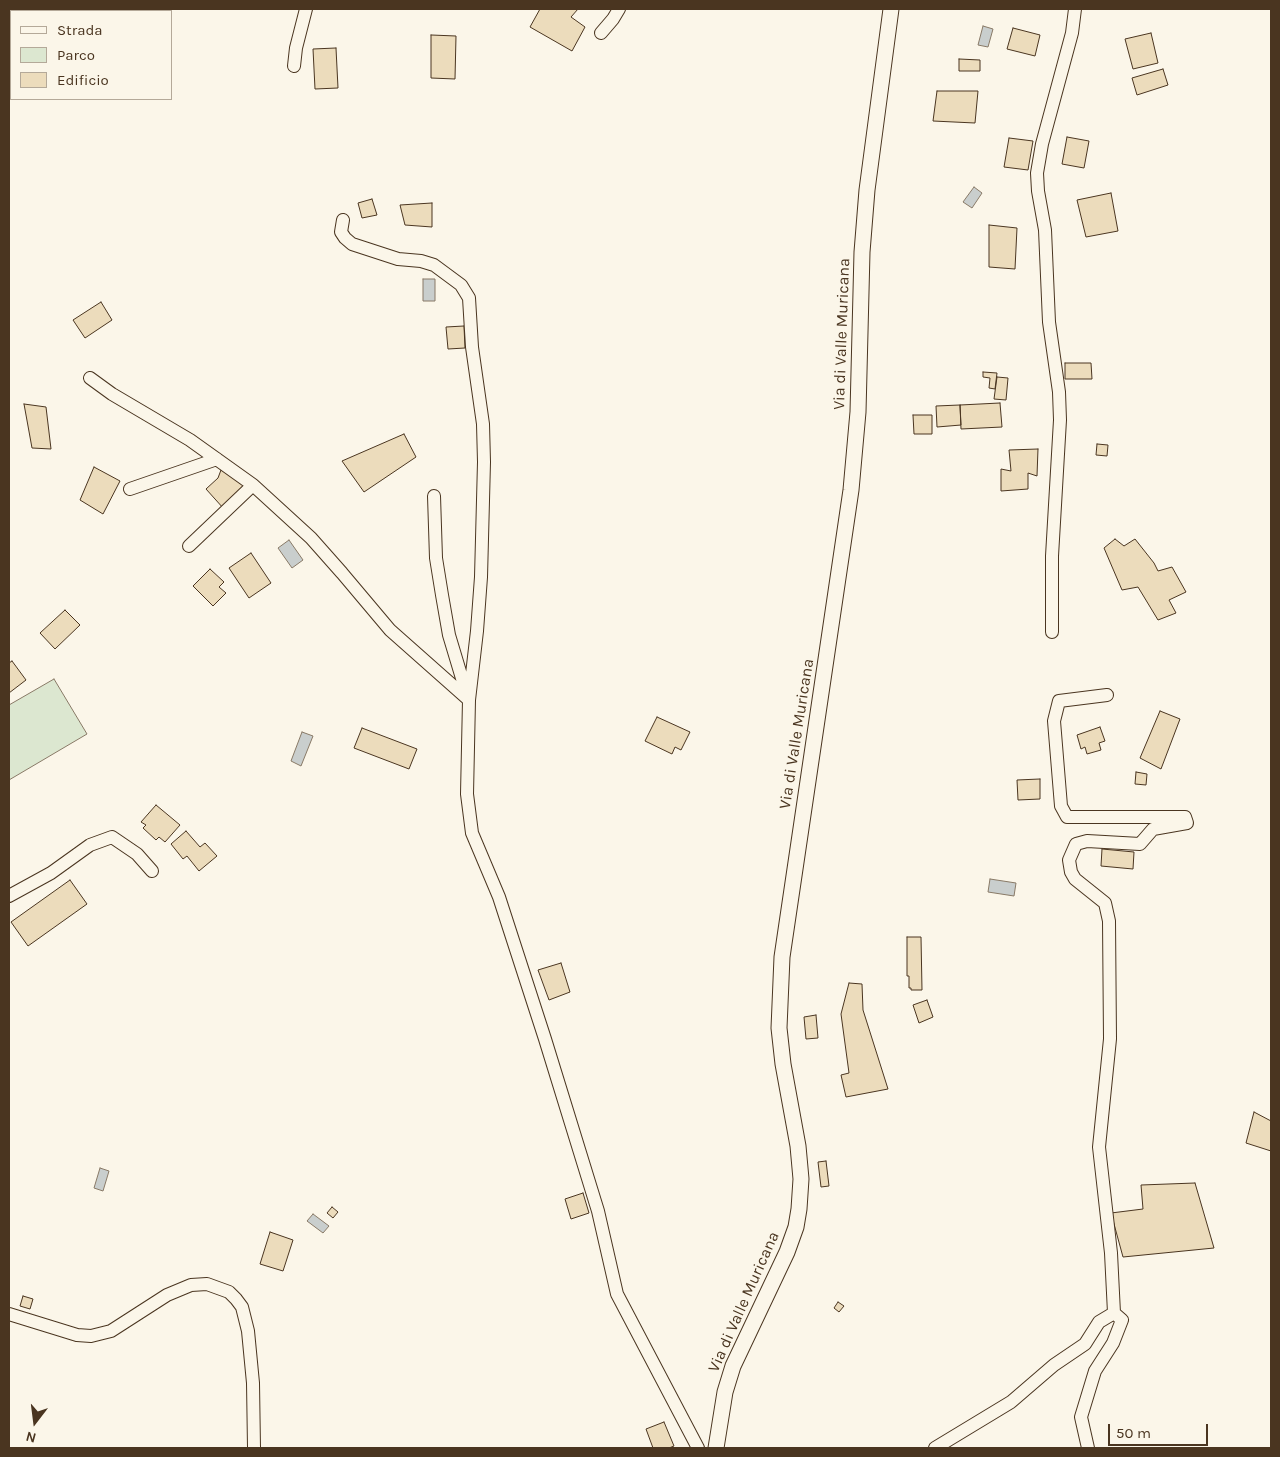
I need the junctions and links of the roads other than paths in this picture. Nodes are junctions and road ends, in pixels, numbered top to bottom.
1 (306, 9) edge
2 (619, 9) edge
3 (891, 9) edge
4 (1075, 9) edge
5 (601, 33) dead end
6 (294, 66) dead end
7 (344, 220) dead end
8 (90, 378) dead end
9 (217, 459) junction
10 (253, 485) junction
11 (130, 489) dead end
12 (434, 496) dead end
13 (189, 546) dead end
14 (1052, 632) dead end
15 (1106, 695) dead end
16 (469, 700) junction
17 (152, 871) dead end
18 (9, 896) edge
19 (1114, 1313) junction
20 (9, 1314) edge
21 (254, 1448) edge
22 (698, 1448) edge
23 (716, 1448) edge
24 (935, 1448) edge
25 (1088, 1448) edge

1 - 6 street
2 - 5 street
3 - 23 street, Via di Valle Muricana
4 - 14 street
7 - 16 street
8 - 9 street
9 - 10 street
9 - 11 street
10 - 13 street
10 - 16 street
12 - 16 street
15 - 19 street
16 - 22 street
17 - 18 street
19 - 24 street
19 - 25 street
20 - 21 street

